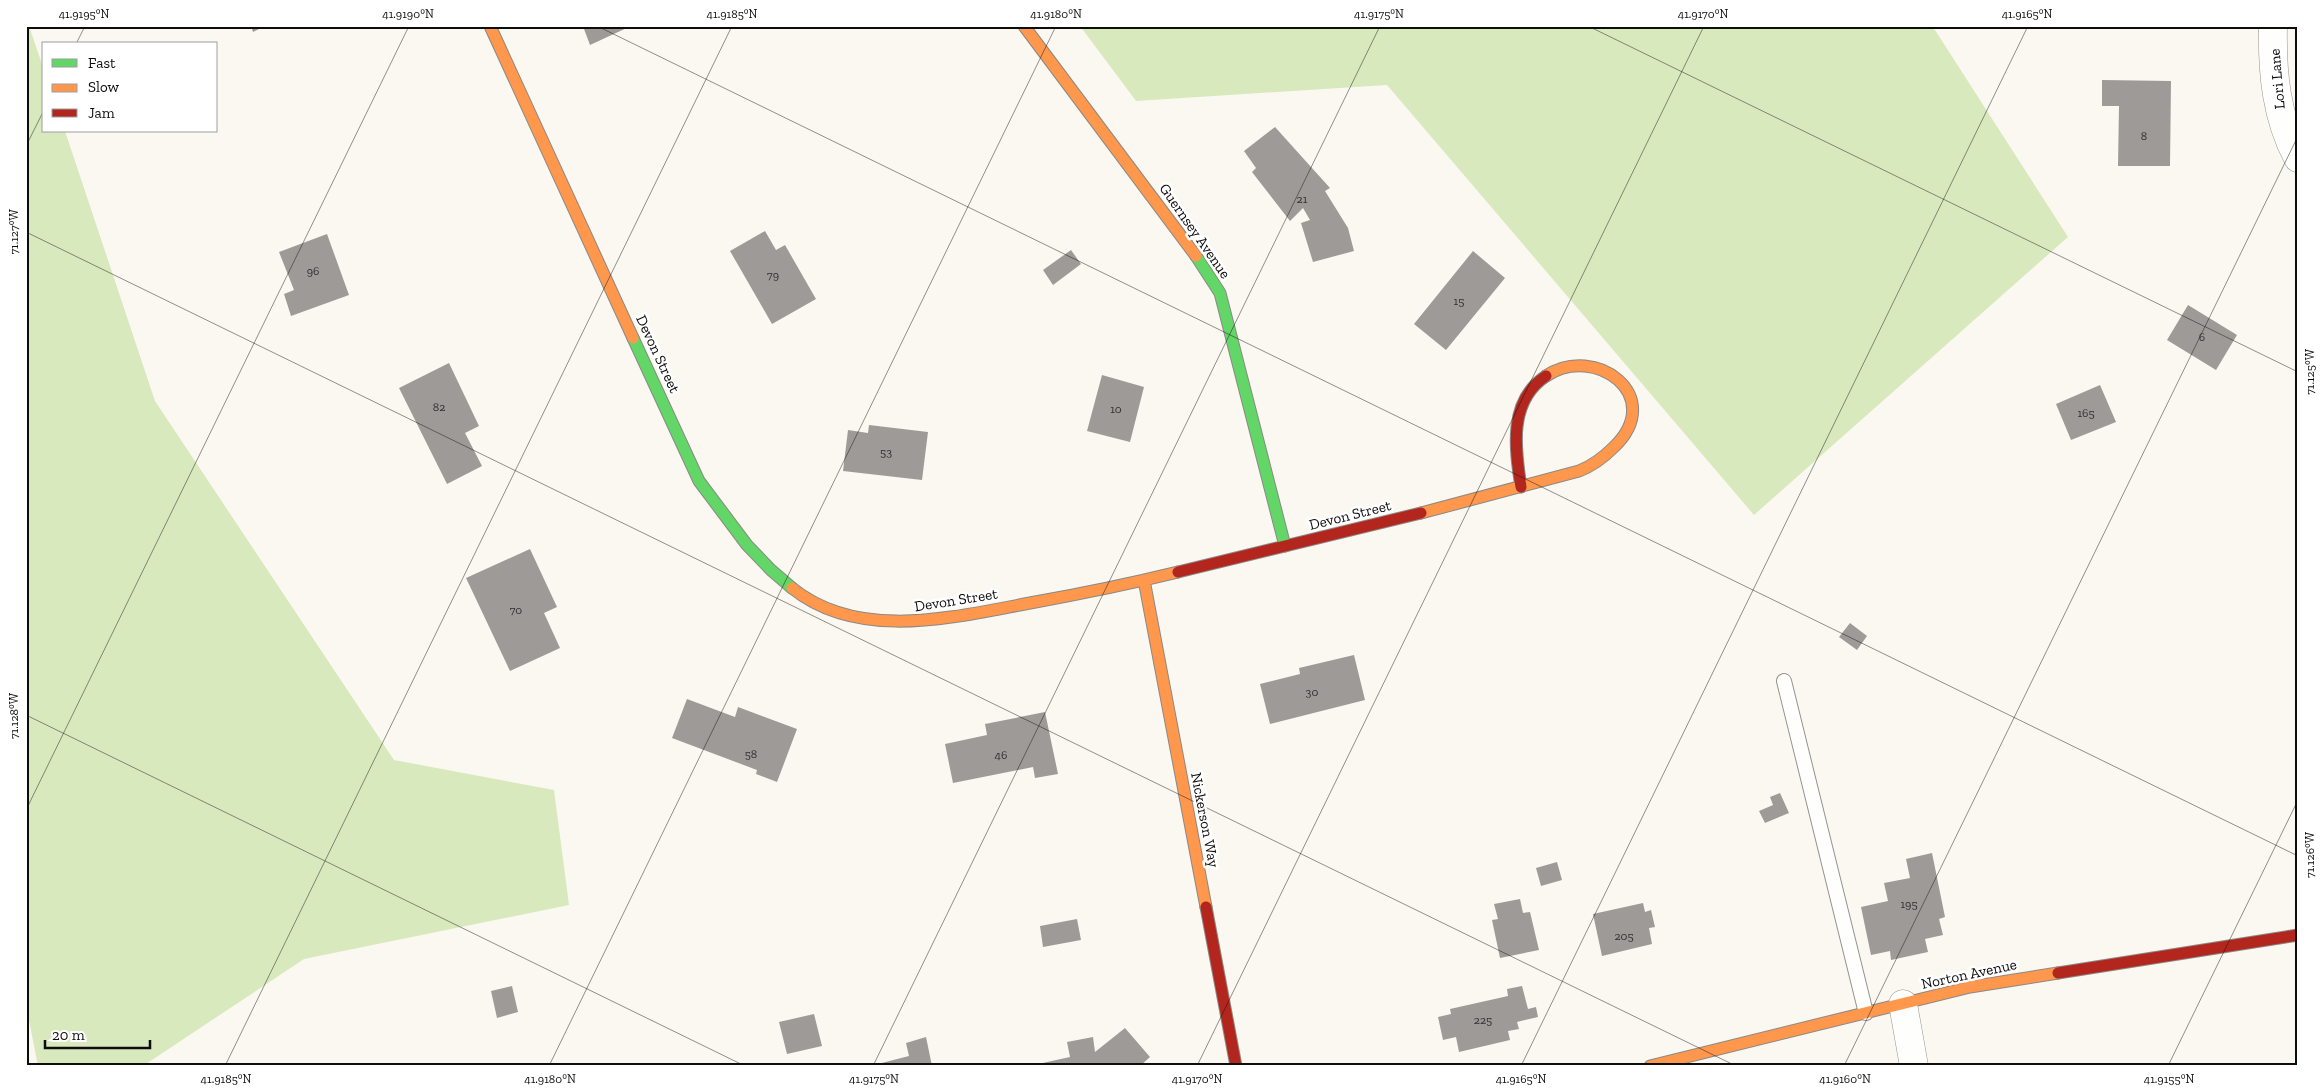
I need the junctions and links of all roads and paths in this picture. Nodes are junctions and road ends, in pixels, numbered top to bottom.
1 (490, 26) edge
2 (1024, 26) edge
3 (2273, 26) edge
4 (2298, 158) edge
5 (1521, 487) junction
6 (1285, 546) junction
7 (1144, 580) junction
8 (1784, 681) dead end
9 (2298, 935) edge
10 (1902, 1004) junction
11 (1866, 1013) junction
12 (1236, 1066) edge
13 (1650, 1066) edge
14 (1914, 1066) edge

1 - 7 street, Devon Street
2 - 6 street, Guernsey Avenue
3 - 4 street, Lori Lane
5 - 5 street, Devon Street
5 - 6 street, Devon Street
6 - 7 street, Devon Street
7 - 12 street, Nickerson Way
8 - 11 lane
9 - 10 street, Norton Avenue
10 - 11 street, Norton Avenue
10 - 14 street
11 - 13 street, Norton Avenue

